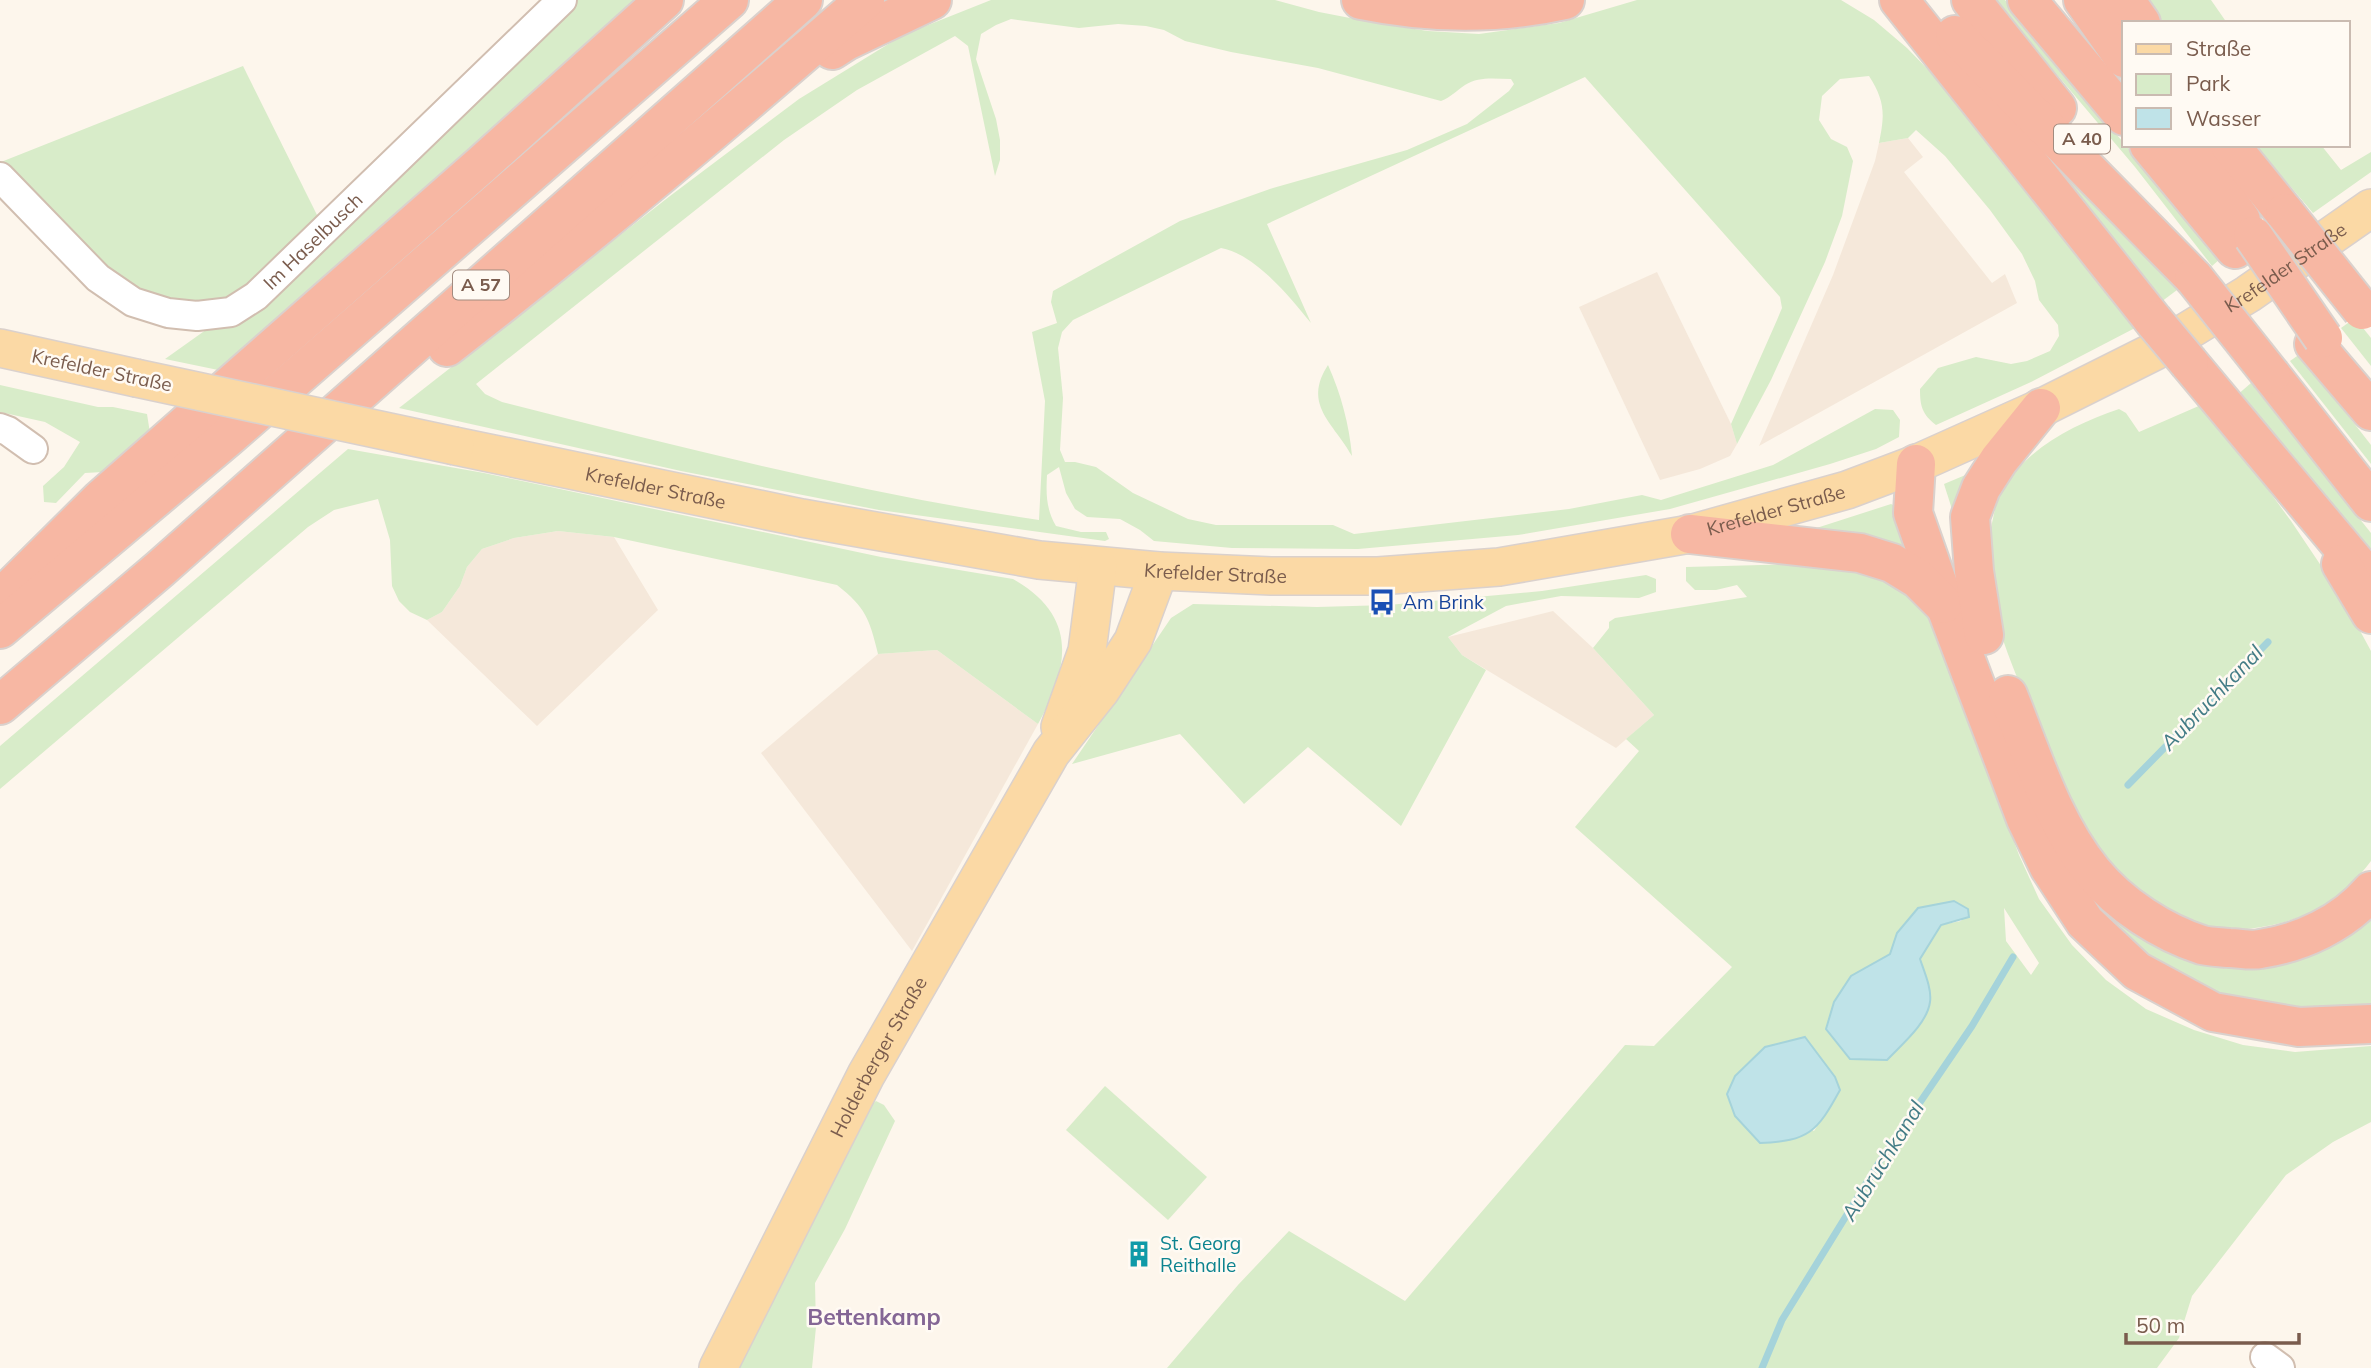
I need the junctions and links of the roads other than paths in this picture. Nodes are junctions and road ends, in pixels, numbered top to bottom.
1 (562, 0) edge
2 (664, 0) edge
3 (729, 0) edge
4 (803, 0) edge
5 (865, 0) edge
6 (932, 0) edge
7 (1361, 0) edge
8 (1564, 0) edge
9 (1868, 0) edge
10 (1899, 0) edge
11 (1922, 0) edge
12 (1970, 0) edge
13 (2027, 0) edge
14 (2083, 0) edge
15 (2107, 0) edge
16 (2125, 0) edge
17 (2124, 21) edge
18 (2140, 21) edge
19 (2122, 55) edge
20 (2122, 114) edge
21 (1995, 120) junction
22 (2151, 147) edge
23 (2189, 147) edge
24 (2237, 153) edge
25 (0, 177) edge
26 (2371, 208) edge
27 (593, 231) junction
28 (2244, 242) junction
29 (2194, 278) junction
30 (2366, 316) edge
31 (0, 348) edge
32 (2368, 407) edge
33 (2041, 408) junction
34 (0, 428) edge
35 (33, 449) dead end
36 (1916, 464) junction
37 (2289, 483) junction
38 (2371, 502) edge
39 (1689, 534) junction
40 (1098, 566) junction
41 (160, 569) junction
42 (1159, 571) junction
43 (2371, 581) edge
44 (0, 599) edge
45 (1948, 610) junction
46 (2371, 614) edge
47 (0, 629) edge
48 (1984, 635) junction
49 (0, 705) edge
50 (1051, 753) junction
51 (2371, 891) edge
52 (2371, 1024) edge
53 (718, 1368) edge

1 - 25 street, Im Haselbusch
2 - 44 highway
3 - 47 highway, A 57
4 - 41 highway, A 57
5 - 27 highway
6 - 27 highway
7 - 8 highway
9 - 21 highway
10 - 21 highway
11 - 29 highway
12 - 29 highway, A 40
13 - 20 highway, A 40
14 - 19 highway
15 - 17 highway
16 - 18 highway
21 - 37 highway, bridge
22 - 28 highway
23 - 28 highway
24 - 30 highway, bridge
26 - 33 main road, Krefelder Straße
27 - 41 highway
28 - 32 highway
29 - 38 highway, A 40, bridge
31 - 40 main road, Krefelder Straße, bridge
33 - 36 main road, Krefelder Straße
33 - 48 highway
34 - 35 street
36 - 39 main road, Krefelder Straße
36 - 45 highway
36 - 48 highway
37 - 43 highway
37 - 46 highway
39 - 42 main road, Krefelder Straße
39 - 45 highway
40 - 42 main road, Krefelder Straße
40 - 50 main road, Holderberger Straße
41 - 49 highway, A 57
42 - 50 main road, Holderberger Straße
45 - 52 highway
48 - 51 highway
50 - 53 main road, Holderberger Straße

